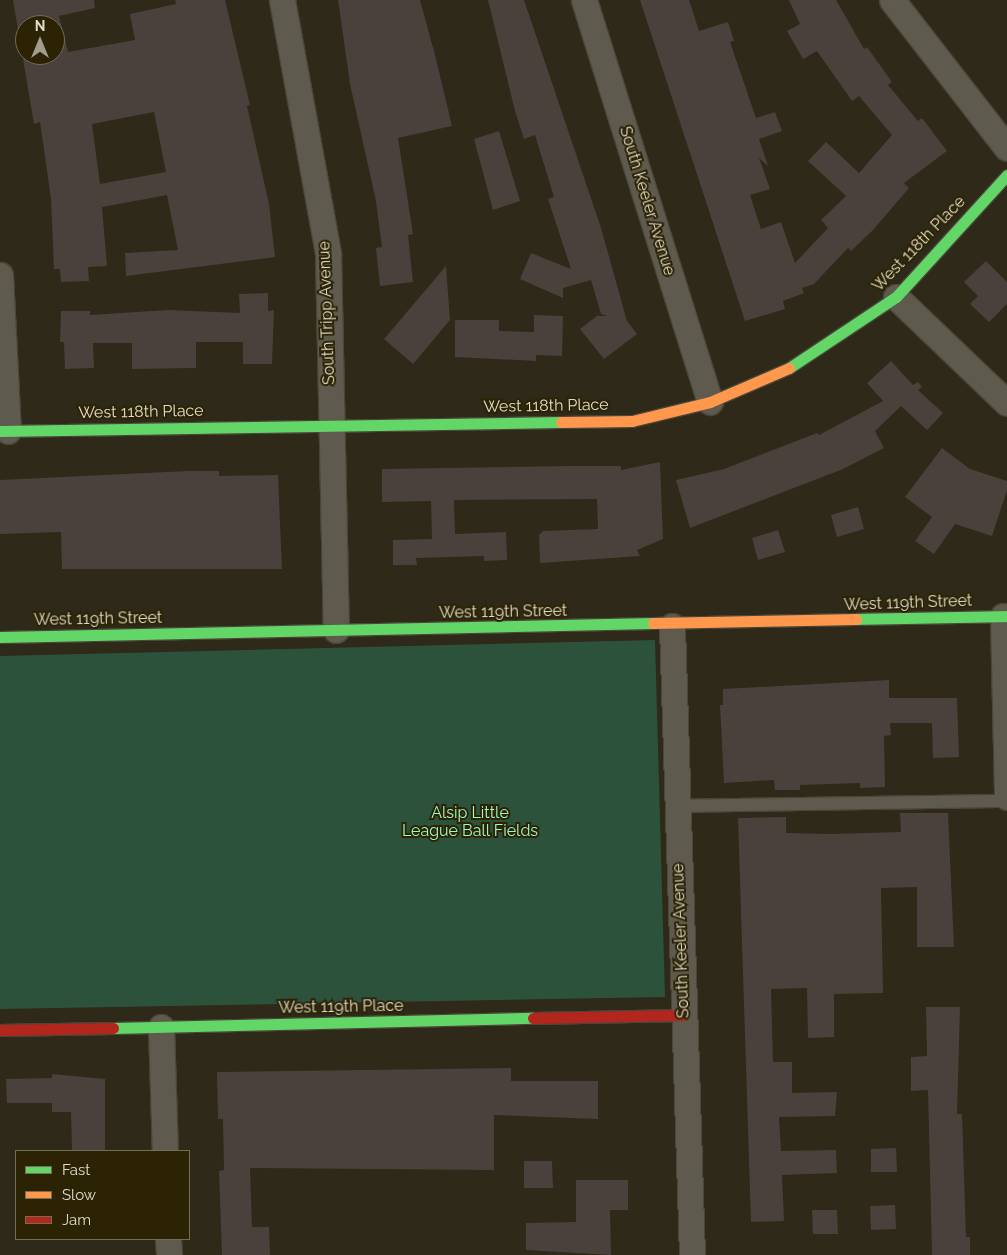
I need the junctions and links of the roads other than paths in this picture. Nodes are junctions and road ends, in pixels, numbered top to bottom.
1 (282, 0) edge
2 (584, 0) edge
3 (892, 0) edge
4 (1007, 148) edge
5 (1007, 175) edge
6 (0, 275) edge
7 (896, 297) junction
8 (710, 402) junction
9 (1007, 403) edge
10 (330, 426) junction
11 (4, 431) edge
12 (1005, 616) edge
13 (672, 626) junction
14 (336, 630) junction
15 (0, 637) edge
16 (1007, 799) edge
17 (677, 806) junction
18 (683, 1016) junction
19 (161, 1027) junction
20 (0, 1030) edge
21 (165, 1150) edge
22 (168, 1240) edge
23 (168, 1255) edge
24 (692, 1255) edge

1 - 10 street, South Tripp Avenue
2 - 8 street, South Keeler Avenue
3 - 4 street
5 - 7 street, West 118th Place
6 - 11 street
7 - 8 street, West 118th Place
7 - 9 street
8 - 10 street, West 118th Place
10 - 11 street, West 118th Place
10 - 14 street, South Tripp Avenue
12 - 13 street, West 119th Street
12 - 16 street
13 - 14 street, West 119th Street
13 - 17 street, South Keeler Avenue
14 - 15 street, West 119th Street
16 - 17 lane
17 - 18 street, South Keeler Avenue
18 - 19 street, West 119th Place
18 - 24 street, South Keeler Avenue
19 - 20 street, West 119th Place
19 - 21 street
22 - 23 street

